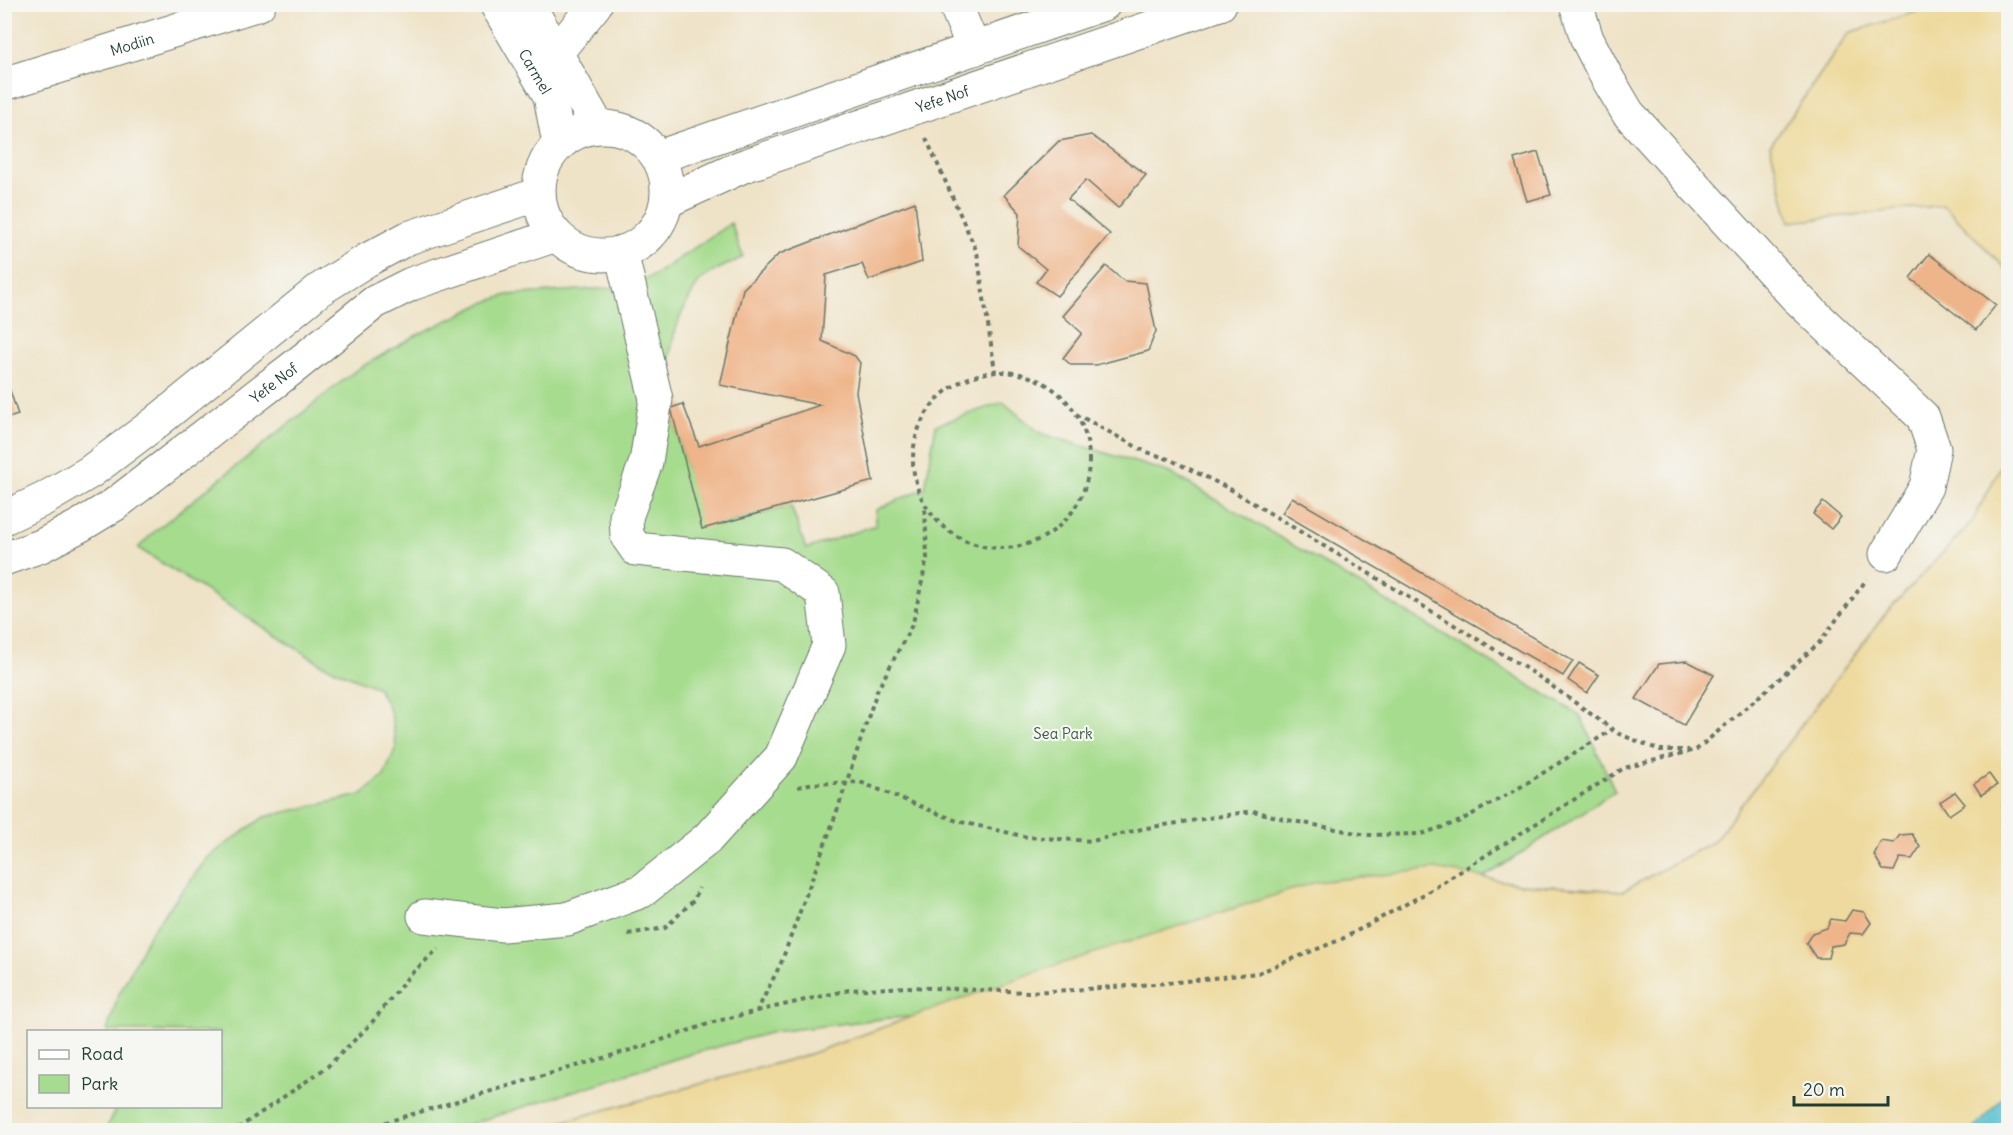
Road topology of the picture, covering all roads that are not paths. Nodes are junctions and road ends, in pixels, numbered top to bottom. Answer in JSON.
{"nodes":[{"id":1,"x":259,"y":4,"type":"edge"},
{"id":2,"x":496,"y":4,"type":"edge"},
{"id":3,"x":528,"y":4,"type":"edge"},
{"id":4,"x":955,"y":4,"type":"edge"},
{"id":5,"x":1104,"y":4,"type":"edge"},
{"id":6,"x":1220,"y":4,"type":"edge"},
{"id":7,"x":1576,"y":4,"type":"edge"},
{"id":8,"x":596,"y":5,"type":"edge"},
{"id":9,"x":974,"y":49,"type":"junction"},
{"id":10,"x":556,"y":53,"type":"junction"},
{"id":11,"x":4,"y":84,"type":"edge"},
{"id":12,"x":597,"y":125,"type":"junction"},
{"id":13,"x":559,"y":144,"type":"junction"},
{"id":14,"x":658,"y":157,"type":"junction"},
{"id":15,"x":539,"y":194,"type":"junction"},
{"id":16,"x":667,"y":201,"type":"junction"},
{"id":17,"x":556,"y":235,"type":"junction"},
{"id":18,"x":621,"y":252,"type":"junction"},
{"id":19,"x":4,"y":518,"type":"edge"},
{"id":20,"x":1886,"y":554,"type":"road end"},
{"id":21,"x":4,"y":559,"type":"edge"},
{"id":22,"x":424,"y":916,"type":"dead end"}],
"edges":[{"from":1,"to":11,"type":"main road","name":"Modiin"},
{"from":2,"to":13,"type":"main road","name":"Carmel"},
{"from":3,"to":10,"type":"main road","name":"Carmel"},
{"from":4,"to":9,"type":"main road"},
{"from":5,"to":9,"type":"main road"},
{"from":6,"to":16,"type":"main road","name":"Yefe Nof"},
{"from":7,"to":20,"type":"main road"},
{"from":8,"to":10,"type":"main road"},
{"from":9,"to":14,"type":"main road"},
{"from":10,"to":12,"type":"main road","name":"Carmel"},
{"from":12,"to":13,"type":"main road"},
{"from":12,"to":14,"type":"main road"},
{"from":13,"to":15,"type":"main road"},
{"from":14,"to":16,"type":"main road"},
{"from":15,"to":17,"type":"main road"},
{"from":15,"to":19,"type":"main road"},
{"from":16,"to":18,"type":"main road"},
{"from":17,"to":18,"type":"main road"},
{"from":17,"to":21,"type":"main road","name":"Yefe Nof"},
{"from":18,"to":22,"type":"main road"}]}
